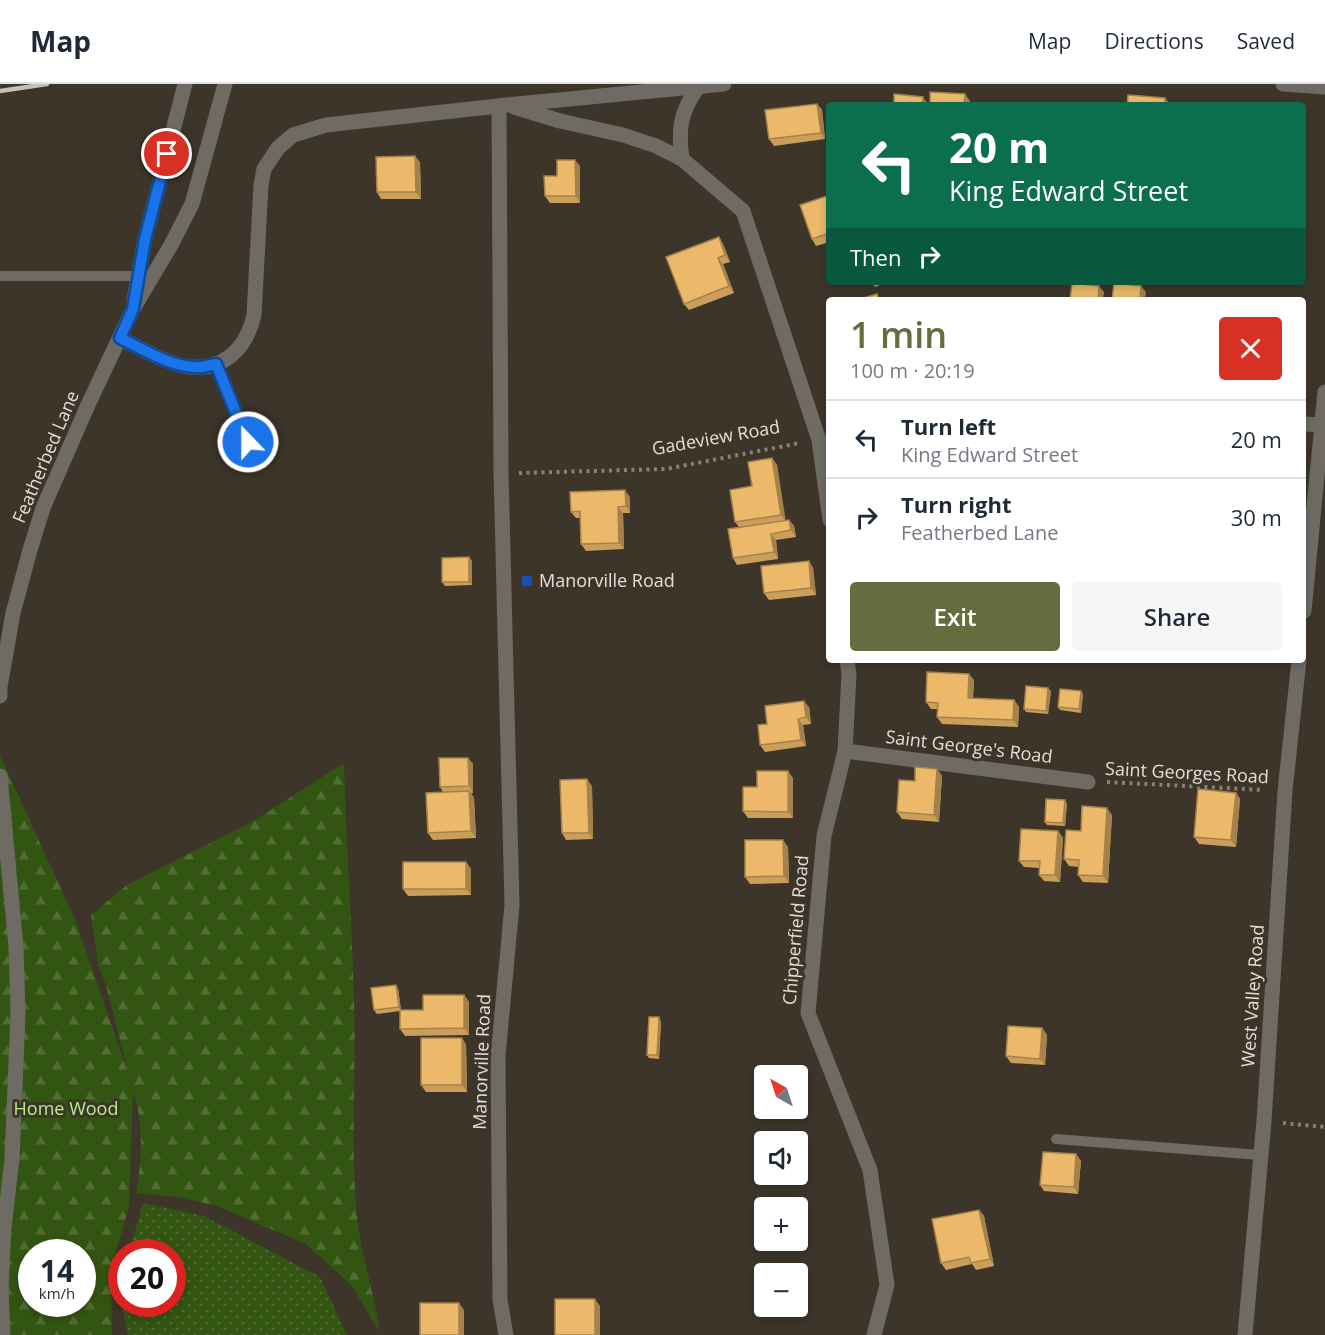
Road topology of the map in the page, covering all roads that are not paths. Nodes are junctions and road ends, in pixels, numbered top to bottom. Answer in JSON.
{"nodes":[{"id":1,"x":185,"y":84,"type":"edge"},
{"id":2,"x":225,"y":84,"type":"edge"},
{"id":3,"x":724,"y":84,"type":"edge"},
{"id":4,"x":1283,"y":84,"type":"edge"},
{"id":5,"x":698,"y":87,"type":"junction"},
{"id":6,"x":1325,"y":87,"type":"edge"},
{"id":7,"x":503,"y":105,"type":"junction"},
{"id":8,"x":682,"y":159,"type":"junction"},
{"id":9,"x":0,"y":276,"type":"edge"},
{"id":10,"x":138,"y":276,"type":"junction"},
{"id":11,"x":133,"y":309,"type":"junction"},
{"id":12,"x":120,"y":338,"type":"junction"},
{"id":13,"x":216,"y":364,"type":"junction"},
{"id":14,"x":1325,"y":392,"type":"edge"},
{"id":15,"x":1306,"y":424,"type":"edge"},
{"id":16,"x":1323,"y":425,"type":"junction"},
{"id":17,"x":824,"y":438,"type":"edge"},
{"id":18,"x":248,"y":442,"type":"dead end"},
{"id":19,"x":826,"y":465,"type":"edge"},
{"id":20,"x":1306,"y":591,"type":"edge"},
{"id":21,"x":847,"y":663,"type":"edge"},
{"id":22,"x":1299,"y":663,"type":"edge"},
{"id":23,"x":0,"y":696,"type":"edge"},
{"id":24,"x":845,"y":751,"type":"junction"},
{"id":25,"x":0,"y":776,"type":"edge"},
{"id":26,"x":1088,"y":782,"type":"road end"},
{"id":27,"x":1056,"y":1139,"type":"dead end"},
{"id":28,"x":1260,"y":1155,"type":"junction"},
{"id":29,"x":3,"y":1335,"type":"edge"},
{"id":30,"x":506,"y":1335,"type":"edge"},
{"id":31,"x":874,"y":1335,"type":"edge"},
{"id":32,"x":1245,"y":1335,"type":"edge"}],
"edges":[{"from":1,"to":10,"type":"street","name":"Featherbed Lane"},
{"from":2,"to":11,"type":"street","name":"Featherbed Lane"},
{"from":3,"to":5,"type":"street"},
{"from":4,"to":6,"type":"street"},
{"from":5,"to":7,"type":"street"},
{"from":5,"to":8,"type":"street"},
{"from":7,"to":8,"type":"street"},
{"from":7,"to":13,"type":"street"},
{"from":7,"to":30,"type":"street","name":"Manorville Road"},
{"from":8,"to":17,"type":"street"},
{"from":9,"to":10,"type":"lane"},
{"from":10,"to":11,"type":"street","name":"Featherbed Lane"},
{"from":11,"to":12,"type":"street","name":"Featherbed Lane"},
{"from":12,"to":13,"type":"street"},
{"from":12,"to":23,"type":"street","name":"Featherbed Lane"},
{"from":13,"to":18,"type":"lane"},
{"from":14,"to":16,"type":"street"},
{"from":15,"to":16,"type":"street"},
{"from":16,"to":20,"type":"street"},
{"from":17,"to":19,"type":"street"},
{"from":21,"to":24,"type":"street","name":"Chipperfield Road"},
{"from":22,"to":28,"type":"street","name":"West Valley Road"},
{"from":24,"to":26,"type":"street","name":"Saint George's Road"},
{"from":24,"to":31,"type":"street","name":"Chipperfield Road"},
{"from":25,"to":29,"type":"street"},
{"from":27,"to":28,"type":"lane"},
{"from":28,"to":32,"type":"street","name":"West Valley Road"}]}
